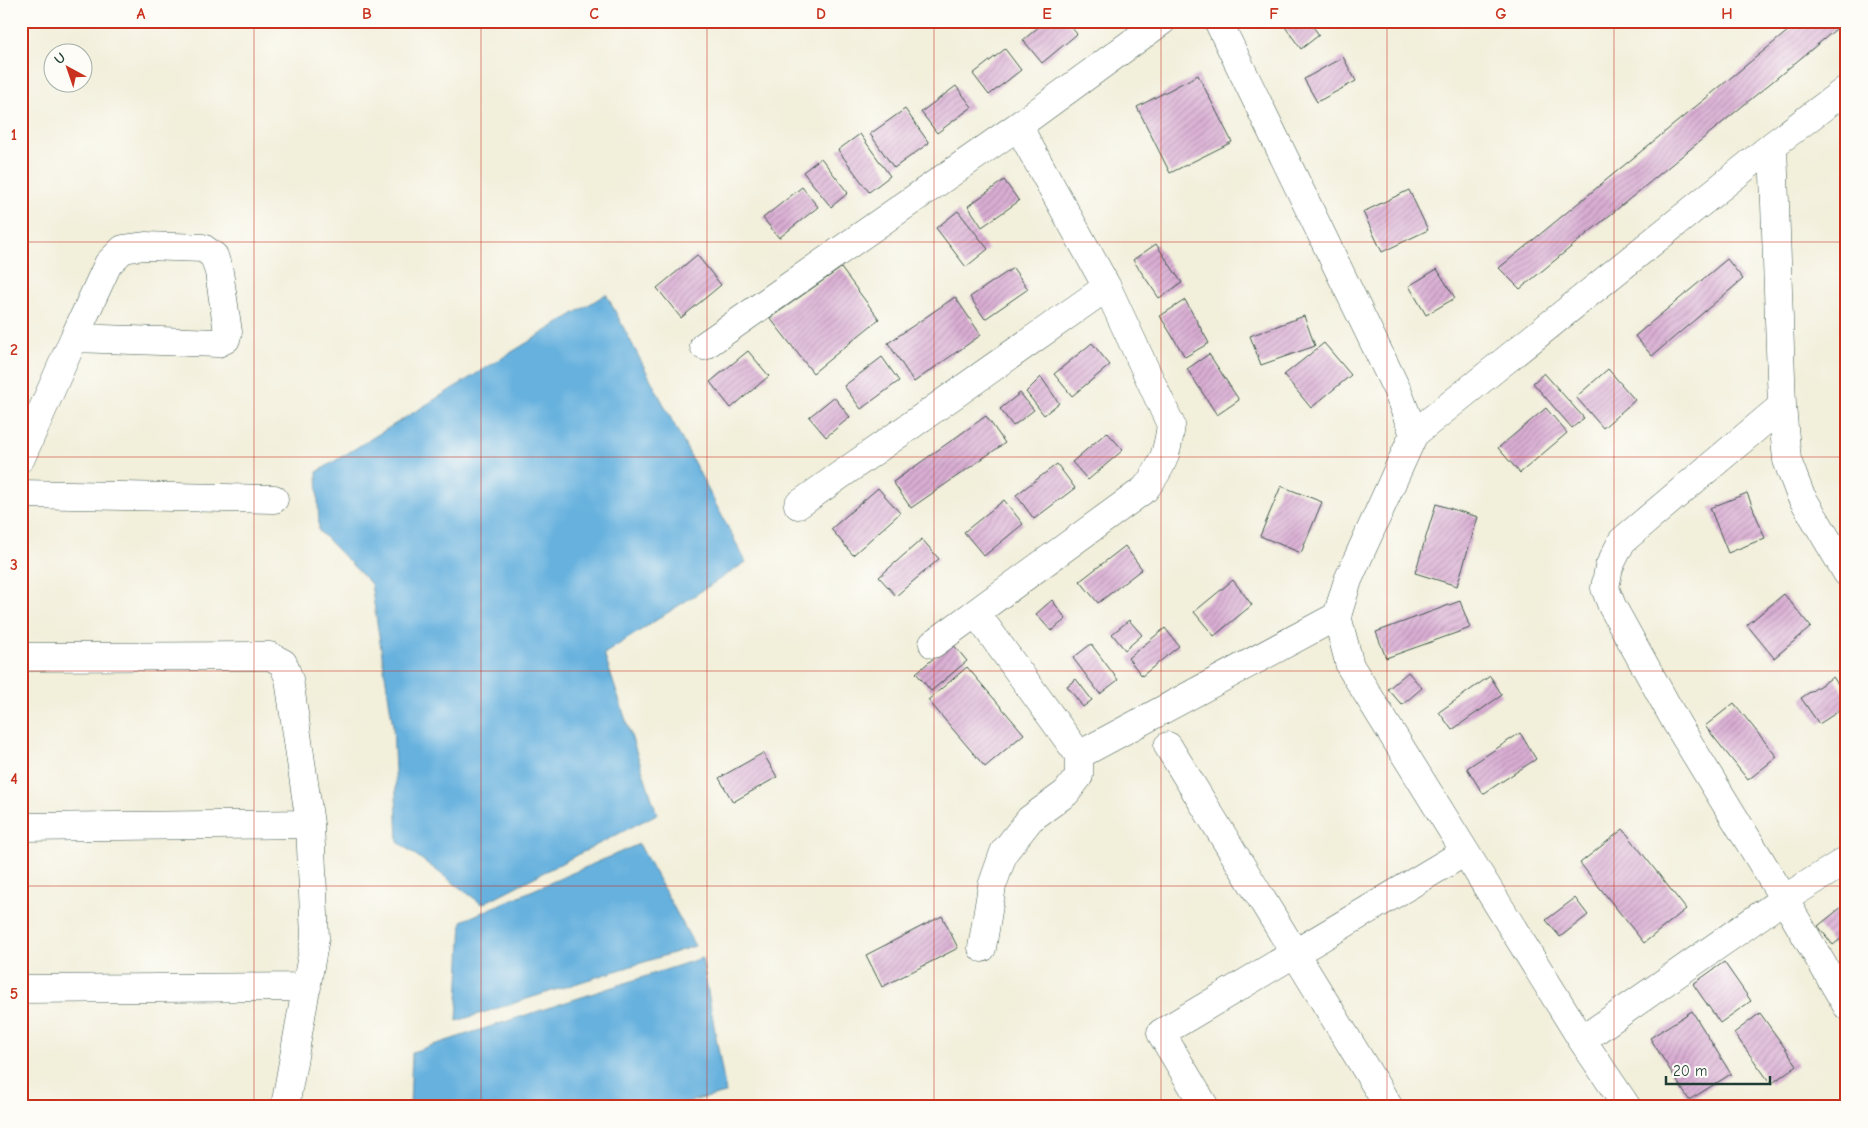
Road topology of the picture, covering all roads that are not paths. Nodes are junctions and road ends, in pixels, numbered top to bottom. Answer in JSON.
{"nodes":[{"id":1,"x":1162,"y":21,"type":"edge"},
{"id":2,"x":1218,"y":21,"type":"edge"},
{"id":3,"x":1847,"y":88,"type":"edge"},
{"id":4,"x":1018,"y":126,"type":"junction"},
{"id":5,"x":1773,"y":145,"type":"junction"},
{"id":6,"x":1106,"y":287,"type":"junction"},
{"id":7,"x":74,"y":338,"type":"junction"},
{"id":8,"x":704,"y":346,"type":"dead end"},
{"id":9,"x":1782,"y":406,"type":"junction"},
{"id":10,"x":1414,"y":434,"type":"junction"},
{"id":11,"x":21,"y":458,"type":"edge"},
{"id":12,"x":21,"y":494,"type":"edge"},
{"id":13,"x":274,"y":499,"type":"dead end"},
{"id":14,"x":798,"y":504,"type":"dead end"},
{"id":15,"x":1847,"y":573,"type":"edge"},
{"id":16,"x":976,"y":613,"type":"junction"},
{"id":17,"x":1337,"y":616,"type":"junction"},
{"id":18,"x":933,"y":644,"type":"dead end"},
{"id":19,"x":21,"y":657,"type":"edge"},
{"id":20,"x":1168,"y":746,"type":"dead end"},
{"id":21,"x":1079,"y":755,"type":"junction"},
{"id":22,"x":310,"y":824,"type":"junction"},
{"id":23,"x":21,"y":827,"type":"edge"},
{"id":24,"x":1465,"y":852,"type":"junction"},
{"id":25,"x":1847,"y":860,"type":"edge"},
{"id":26,"x":1784,"y":899,"type":"junction"},
{"id":27,"x":982,"y":948,"type":"dead end"},
{"id":28,"x":1294,"y":953,"type":"junction"},
{"id":29,"x":306,"y":987,"type":"junction"},
{"id":30,"x":21,"y":989,"type":"edge"},
{"id":31,"x":1847,"y":1006,"type":"edge"},
{"id":32,"x":1582,"y":1040,"type":"junction"},
{"id":33,"x":285,"y":1107,"type":"edge"},
{"id":34,"x":1205,"y":1107,"type":"edge"},
{"id":35,"x":1389,"y":1107,"type":"edge"},
{"id":36,"x":1627,"y":1107,"type":"edge"}],
"edges":[{"from":1,"to":4,"type":"street"},
{"from":2,"to":10,"type":"street"},
{"from":3,"to":5,"type":"street"},
{"from":4,"to":6,"type":"street"},
{"from":4,"to":8,"type":"street"},
{"from":5,"to":9,"type":"street"},
{"from":5,"to":10,"type":"street"},
{"from":6,"to":14,"type":"street"},
{"from":6,"to":16,"type":"street"},
{"from":7,"to":7,"type":"street"},
{"from":7,"to":11,"type":"street"},
{"from":9,"to":15,"type":"street"},
{"from":9,"to":26,"type":"street"},
{"from":10,"to":17,"type":"street"},
{"from":12,"to":13,"type":"street"},
{"from":16,"to":18,"type":"street"},
{"from":16,"to":21,"type":"street"},
{"from":17,"to":21,"type":"street"},
{"from":17,"to":24,"type":"street"},
{"from":19,"to":22,"type":"street"},
{"from":20,"to":28,"type":"street"},
{"from":21,"to":27,"type":"street"},
{"from":22,"to":23,"type":"street"},
{"from":22,"to":29,"type":"street"},
{"from":24,"to":28,"type":"street"},
{"from":24,"to":32,"type":"street"},
{"from":25,"to":26,"type":"street"},
{"from":26,"to":31,"type":"street"},
{"from":26,"to":32,"type":"street"},
{"from":28,"to":34,"type":"street"},
{"from":28,"to":35,"type":"street"},
{"from":29,"to":30,"type":"street"},
{"from":29,"to":33,"type":"street"},
{"from":32,"to":36,"type":"street"}]}
